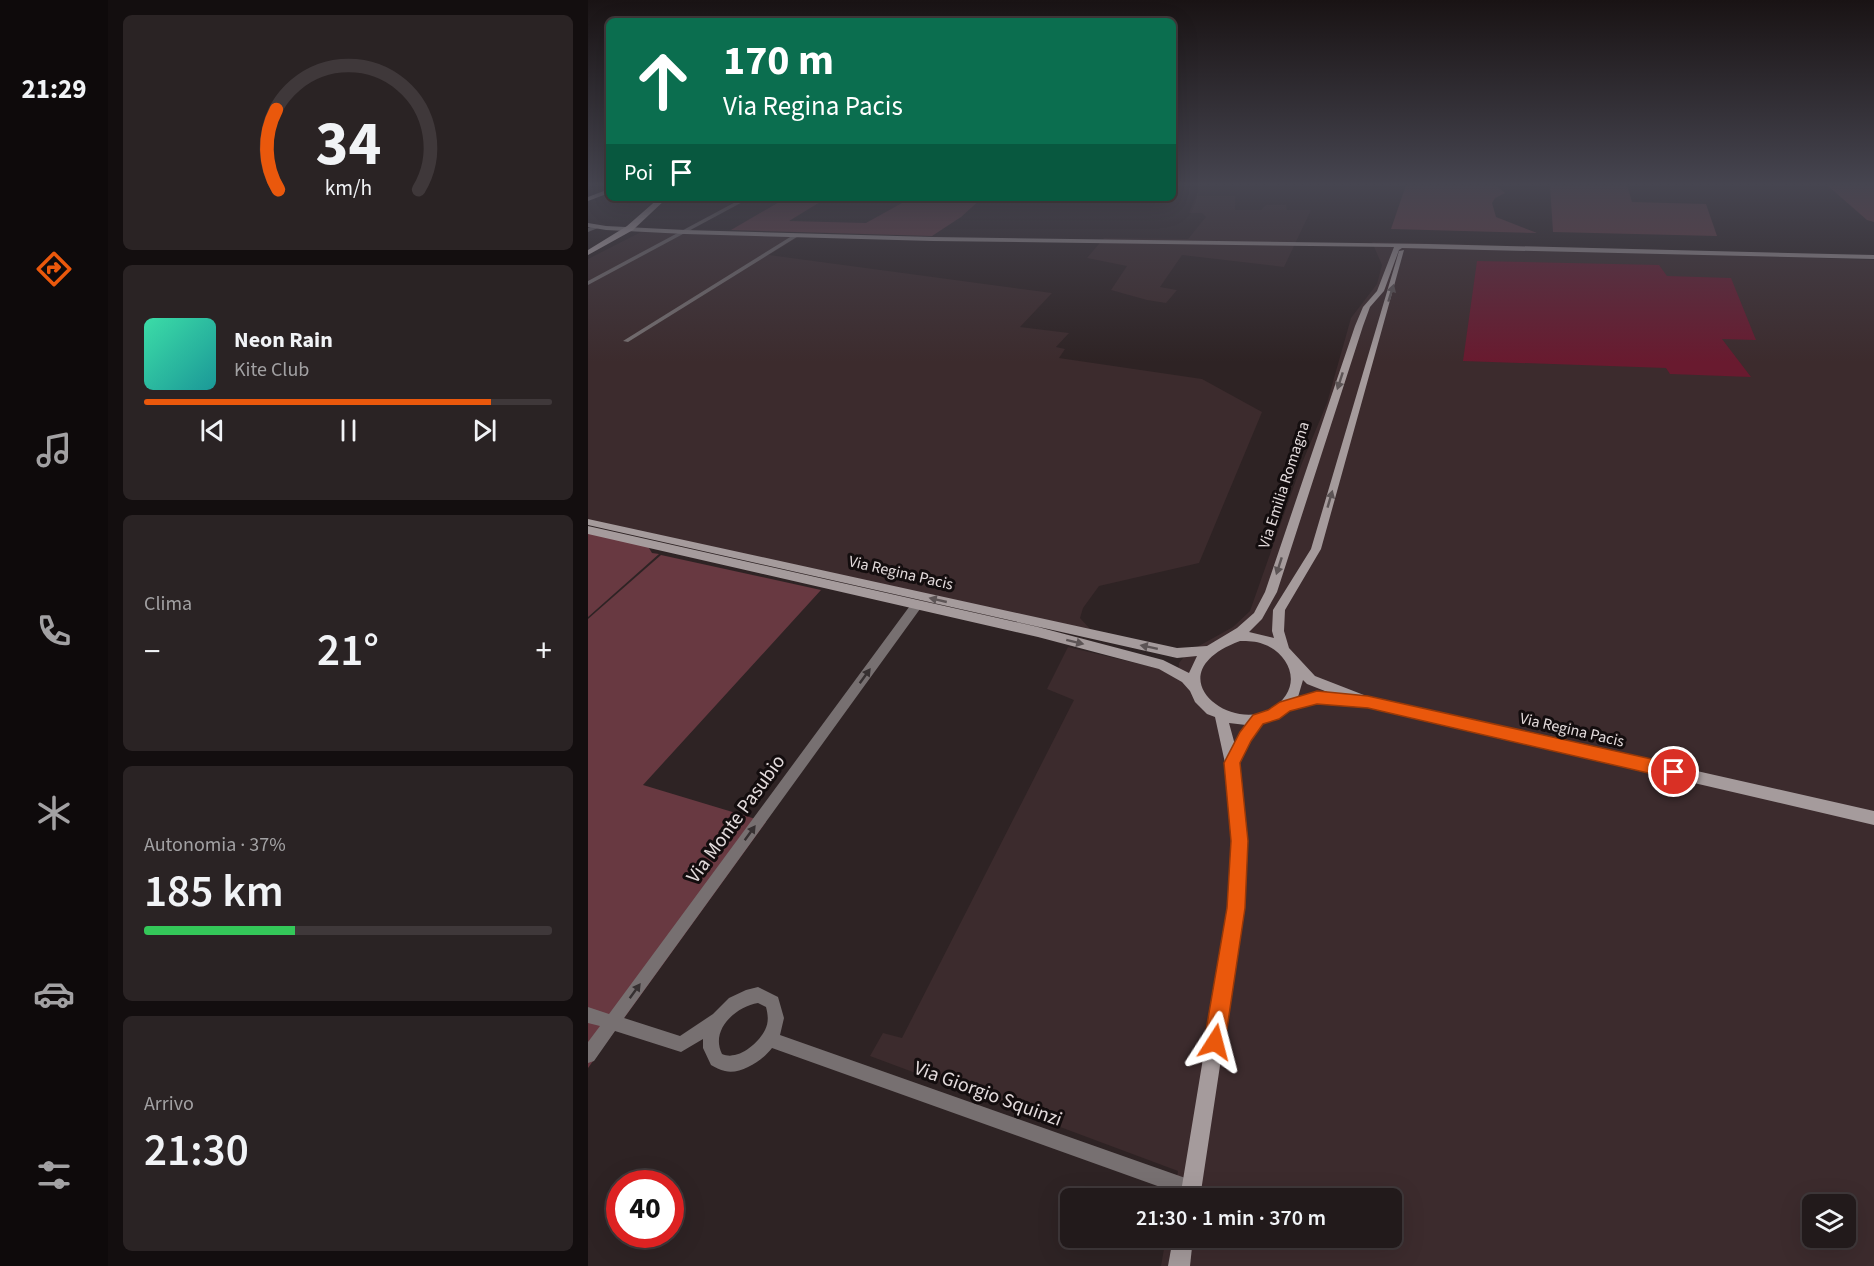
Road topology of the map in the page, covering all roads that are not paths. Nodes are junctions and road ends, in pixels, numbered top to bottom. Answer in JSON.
{"nodes":[{"id":1,"x":602,"y":244,"type":"edge"},
{"id":2,"x":662,"y":244,"type":"edge"},
{"id":3,"x":782,"y":244,"type":"edge"},
{"id":4,"x":1313,"y":244,"type":"edge"},
{"id":5,"x":1316,"y":244,"type":"edge"},
{"id":6,"x":1400,"y":246,"type":"junction"},
{"id":7,"x":1471,"y":247,"type":"junction"},
{"id":8,"x":588,"y":253,"type":"edge"},
{"id":9,"x":1874,"y":257,"type":"edge"},
{"id":10,"x":1401,"y":260,"type":"junction"},
{"id":11,"x":1389,"y":268,"type":"junction"},
{"id":12,"x":588,"y":283,"type":"edge"},
{"id":13,"x":1359,"y":326,"type":"junction"},
{"id":14,"x":1381,"y":326,"type":"junction"},
{"id":15,"x":626,"y":341,"type":"dead end"},
{"id":16,"x":588,"y":522,"type":"edge"},
{"id":17,"x":588,"y":530,"type":"edge"},
{"id":18,"x":916,"y":606,"type":"junction"},
{"id":19,"x":1224,"y":640,"type":"junction"},
{"id":20,"x":1206,"y":650,"type":"junction"},
{"id":21,"x":1288,"y":654,"type":"junction"},
{"id":22,"x":1195,"y":687,"type":"junction"},
{"id":23,"x":1368,"y":702,"type":"junction"},
{"id":24,"x":1286,"y":706,"type":"junction"},
{"id":25,"x":1221,"y":716,"type":"junction"},
{"id":26,"x":1258,"y":720,"type":"junction"},
{"id":27,"x":1232,"y":763,"type":"junction"},
{"id":28,"x":1874,"y":818,"type":"edge"},
{"id":29,"x":588,"y":1015,"type":"edge"},
{"id":30,"x":718,"y":1020,"type":"junction"},
{"id":31,"x":612,"y":1023,"type":"junction"},
{"id":32,"x":770,"y":1039,"type":"junction"},
{"id":33,"x":588,"y":1055,"type":"edge"},
{"id":34,"x":1174,"y":1188,"type":"edge"},
{"id":35,"x":1191,"y":1188,"type":"edge"},
{"id":36,"x":1182,"y":1248,"type":"edge"},
{"id":37,"x":1179,"y":1266,"type":"edge"}],
"edges":[{"from":1,"to":8,"type":"main road"},
{"from":2,"to":12,"type":"street"},
{"from":3,"to":15,"type":"street"},
{"from":4,"to":11,"type":"street"},
{"from":5,"to":6,"type":"street"},
{"from":6,"to":7,"type":"street"},
{"from":6,"to":10,"type":"street"},
{"from":6,"to":11,"type":"street","name":"Via Emilia Romagna"},
{"from":7,"to":9,"type":"street"},
{"from":7,"to":10,"type":"street"},
{"from":14,"to":10,"type":"street","one_way":true},
{"from":11,"to":13,"type":"street","name":"Via Emilia Romagna"},
{"from":13,"to":14,"type":"street"},
{"from":13,"to":19,"type":"street","name":"Via Emilia Romagna","one_way":true},
{"from":21,"to":14,"type":"street","one_way":true},
{"from":20,"to":16,"type":"street","name":"Via Regina Pacis","one_way":true},
{"from":17,"to":18,"type":"street","name":"Via Regina Pacis"},
{"from":18,"to":22,"type":"street","name":"Via Regina Pacis","one_way":true},
{"from":31,"to":18,"type":"street","name":"Via Monte Pasubio","one_way":true},
{"from":19,"to":20,"type":"street","name":"Via Emilia Romagna"},
{"from":19,"to":21,"type":"street","name":"Via Emilia Romagna"},
{"from":20,"to":22,"type":"street"},
{"from":21,"to":23,"type":"street","name":"Via Regina Pacis"},
{"from":21,"to":24,"type":"street"},
{"from":22,"to":25,"type":"street"},
{"from":23,"to":24,"type":"street","name":"Via Regina Pacis"},
{"from":23,"to":28,"type":"street","name":"Via Regina Pacis"},
{"from":24,"to":26,"type":"street"},
{"from":25,"to":26,"type":"street"},
{"from":25,"to":27,"type":"street"},
{"from":26,"to":27,"type":"street"},
{"from":27,"to":35,"type":"street"},
{"from":29,"to":31,"type":"street"},
{"from":30,"to":31,"type":"street"},
{"from":30,"to":32,"type":"street"},
{"from":30,"to":32,"type":"street"},
{"from":31,"to":33,"type":"street","name":"Via Monte Pasubio"},
{"from":32,"to":34,"type":"street","name":"Via Giorgio Squinzi"},
{"from":36,"to":37,"type":"street"}]}
